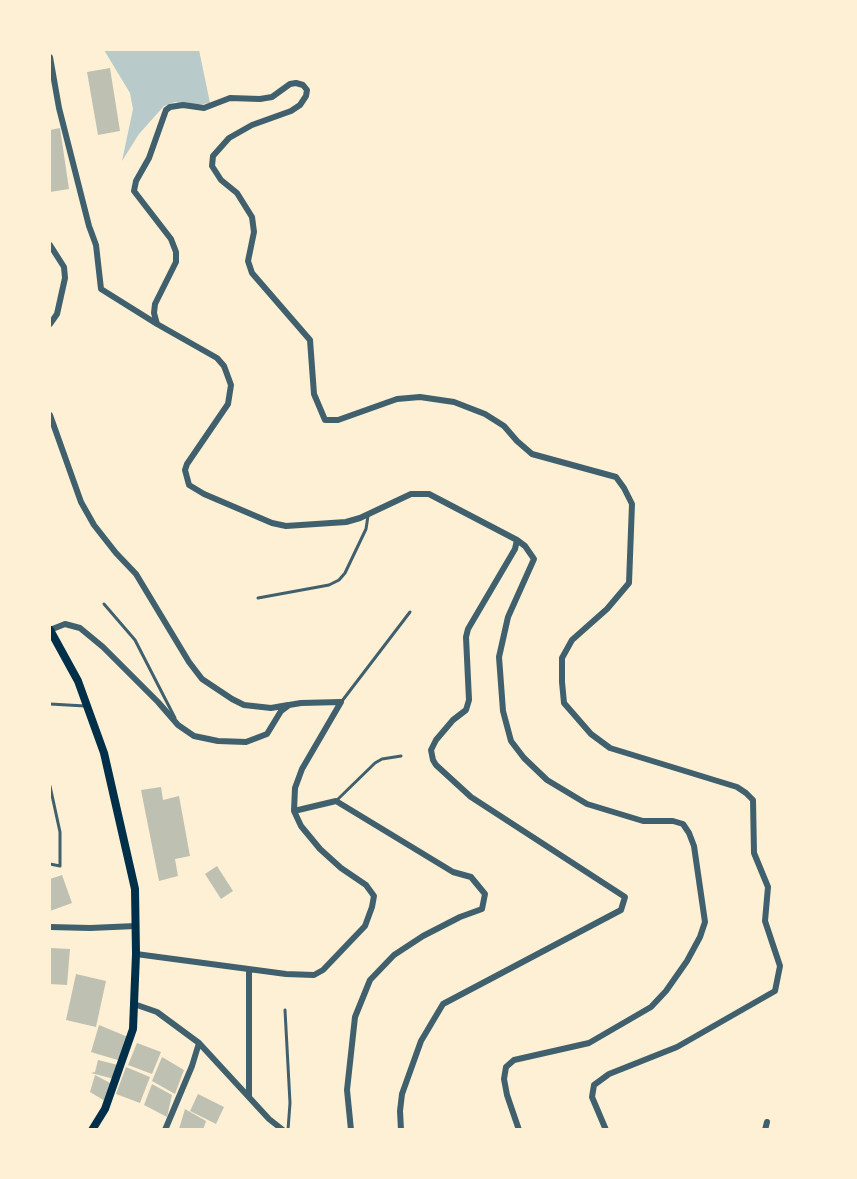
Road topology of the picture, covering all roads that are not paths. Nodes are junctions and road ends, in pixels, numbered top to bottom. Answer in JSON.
{"nodes":[{"id":1,"x":50,"y":57,"type":"edge"},
{"id":2,"x":50,"y":245,"type":"edge"},
{"id":3,"x":50,"y":324,"type":"edge"},
{"id":4,"x":157,"y":324,"type":"junction"},
{"id":5,"x":50,"y":416,"type":"edge"},
{"id":6,"x":368,"y":514,"type":"junction"},
{"id":7,"x":517,"y":540,"type":"junction"},
{"id":8,"x":258,"y":598,"type":"dead end"},
{"id":9,"x":104,"y":604,"type":"dead end"},
{"id":10,"x":410,"y":612,"type":"dead end"},
{"id":11,"x":50,"y":630,"type":"edge"},
{"id":12,"x":341,"y":702,"type":"junction"},
{"id":13,"x":50,"y":704,"type":"edge"},
{"id":14,"x":289,"y":705,"type":"junction"},
{"id":15,"x":87,"y":706,"type":"junction"},
{"id":16,"x":178,"y":725,"type":"junction"},
{"id":17,"x":401,"y":756,"type":"dead end"},
{"id":18,"x":50,"y":786,"type":"edge"},
{"id":19,"x":336,"y":801,"type":"junction"},
{"id":20,"x":294,"y":811,"type":"junction"},
{"id":21,"x":50,"y":864,"type":"edge"},
{"id":22,"x":136,"y":926,"type":"junction"},
{"id":23,"x":50,"y":927,"type":"edge"},
{"id":24,"x":136,"y":954,"type":"junction"},
{"id":25,"x":249,"y":970,"type":"junction"},
{"id":26,"x":134,"y":1004,"type":"junction"},
{"id":27,"x":285,"y":1010,"type":"dead end"},
{"id":28,"x":199,"y":1043,"type":"junction"},
{"id":29,"x":249,"y":1096,"type":"junction"},
{"id":30,"x":767,"y":1122,"type":"dead end"},
{"id":31,"x":92,"y":1130,"type":"edge"},
{"id":32,"x":165,"y":1130,"type":"edge"},
{"id":33,"x":283,"y":1130,"type":"edge"},
{"id":34,"x":288,"y":1130,"type":"edge"},
{"id":35,"x":351,"y":1130,"type":"edge"},
{"id":36,"x":401,"y":1130,"type":"edge"},
{"id":37,"x":519,"y":1130,"type":"edge"},
{"id":38,"x":606,"y":1130,"type":"edge"},
{"id":39,"x":765,"y":1130,"type":"edge"}],
"edges":[{"from":1,"to":4,"type":"street"},
{"from":2,"to":3,"type":"street"},
{"from":4,"to":6,"type":"street"},
{"from":4,"to":38,"type":"street"},
{"from":5,"to":14,"type":"street"},
{"from":6,"to":7,"type":"street"},
{"from":6,"to":8,"type":"lane"},
{"from":7,"to":36,"type":"street"},
{"from":7,"to":37,"type":"street"},
{"from":9,"to":16,"type":"lane"},
{"from":10,"to":12,"type":"lane"},
{"from":11,"to":15,"type":"main road"},
{"from":11,"to":16,"type":"street"},
{"from":12,"to":14,"type":"street"},
{"from":12,"to":20,"type":"street"},
{"from":13,"to":15,"type":"lane"},
{"from":14,"to":16,"type":"street"},
{"from":15,"to":22,"type":"main road"},
{"from":17,"to":19,"type":"lane"},
{"from":18,"to":21,"type":"lane"},
{"from":19,"to":20,"type":"street"},
{"from":19,"to":35,"type":"street"},
{"from":20,"to":25,"type":"street"},
{"from":22,"to":23,"type":"street"},
{"from":22,"to":24,"type":"main road"},
{"from":24,"to":25,"type":"street"},
{"from":24,"to":26,"type":"main road"},
{"from":25,"to":29,"type":"street"},
{"from":26,"to":28,"type":"street"},
{"from":26,"to":31,"type":"main road"},
{"from":27,"to":34,"type":"lane"},
{"from":28,"to":29,"type":"street"},
{"from":28,"to":32,"type":"street"},
{"from":29,"to":33,"type":"street"},
{"from":30,"to":39,"type":"street"}]}
